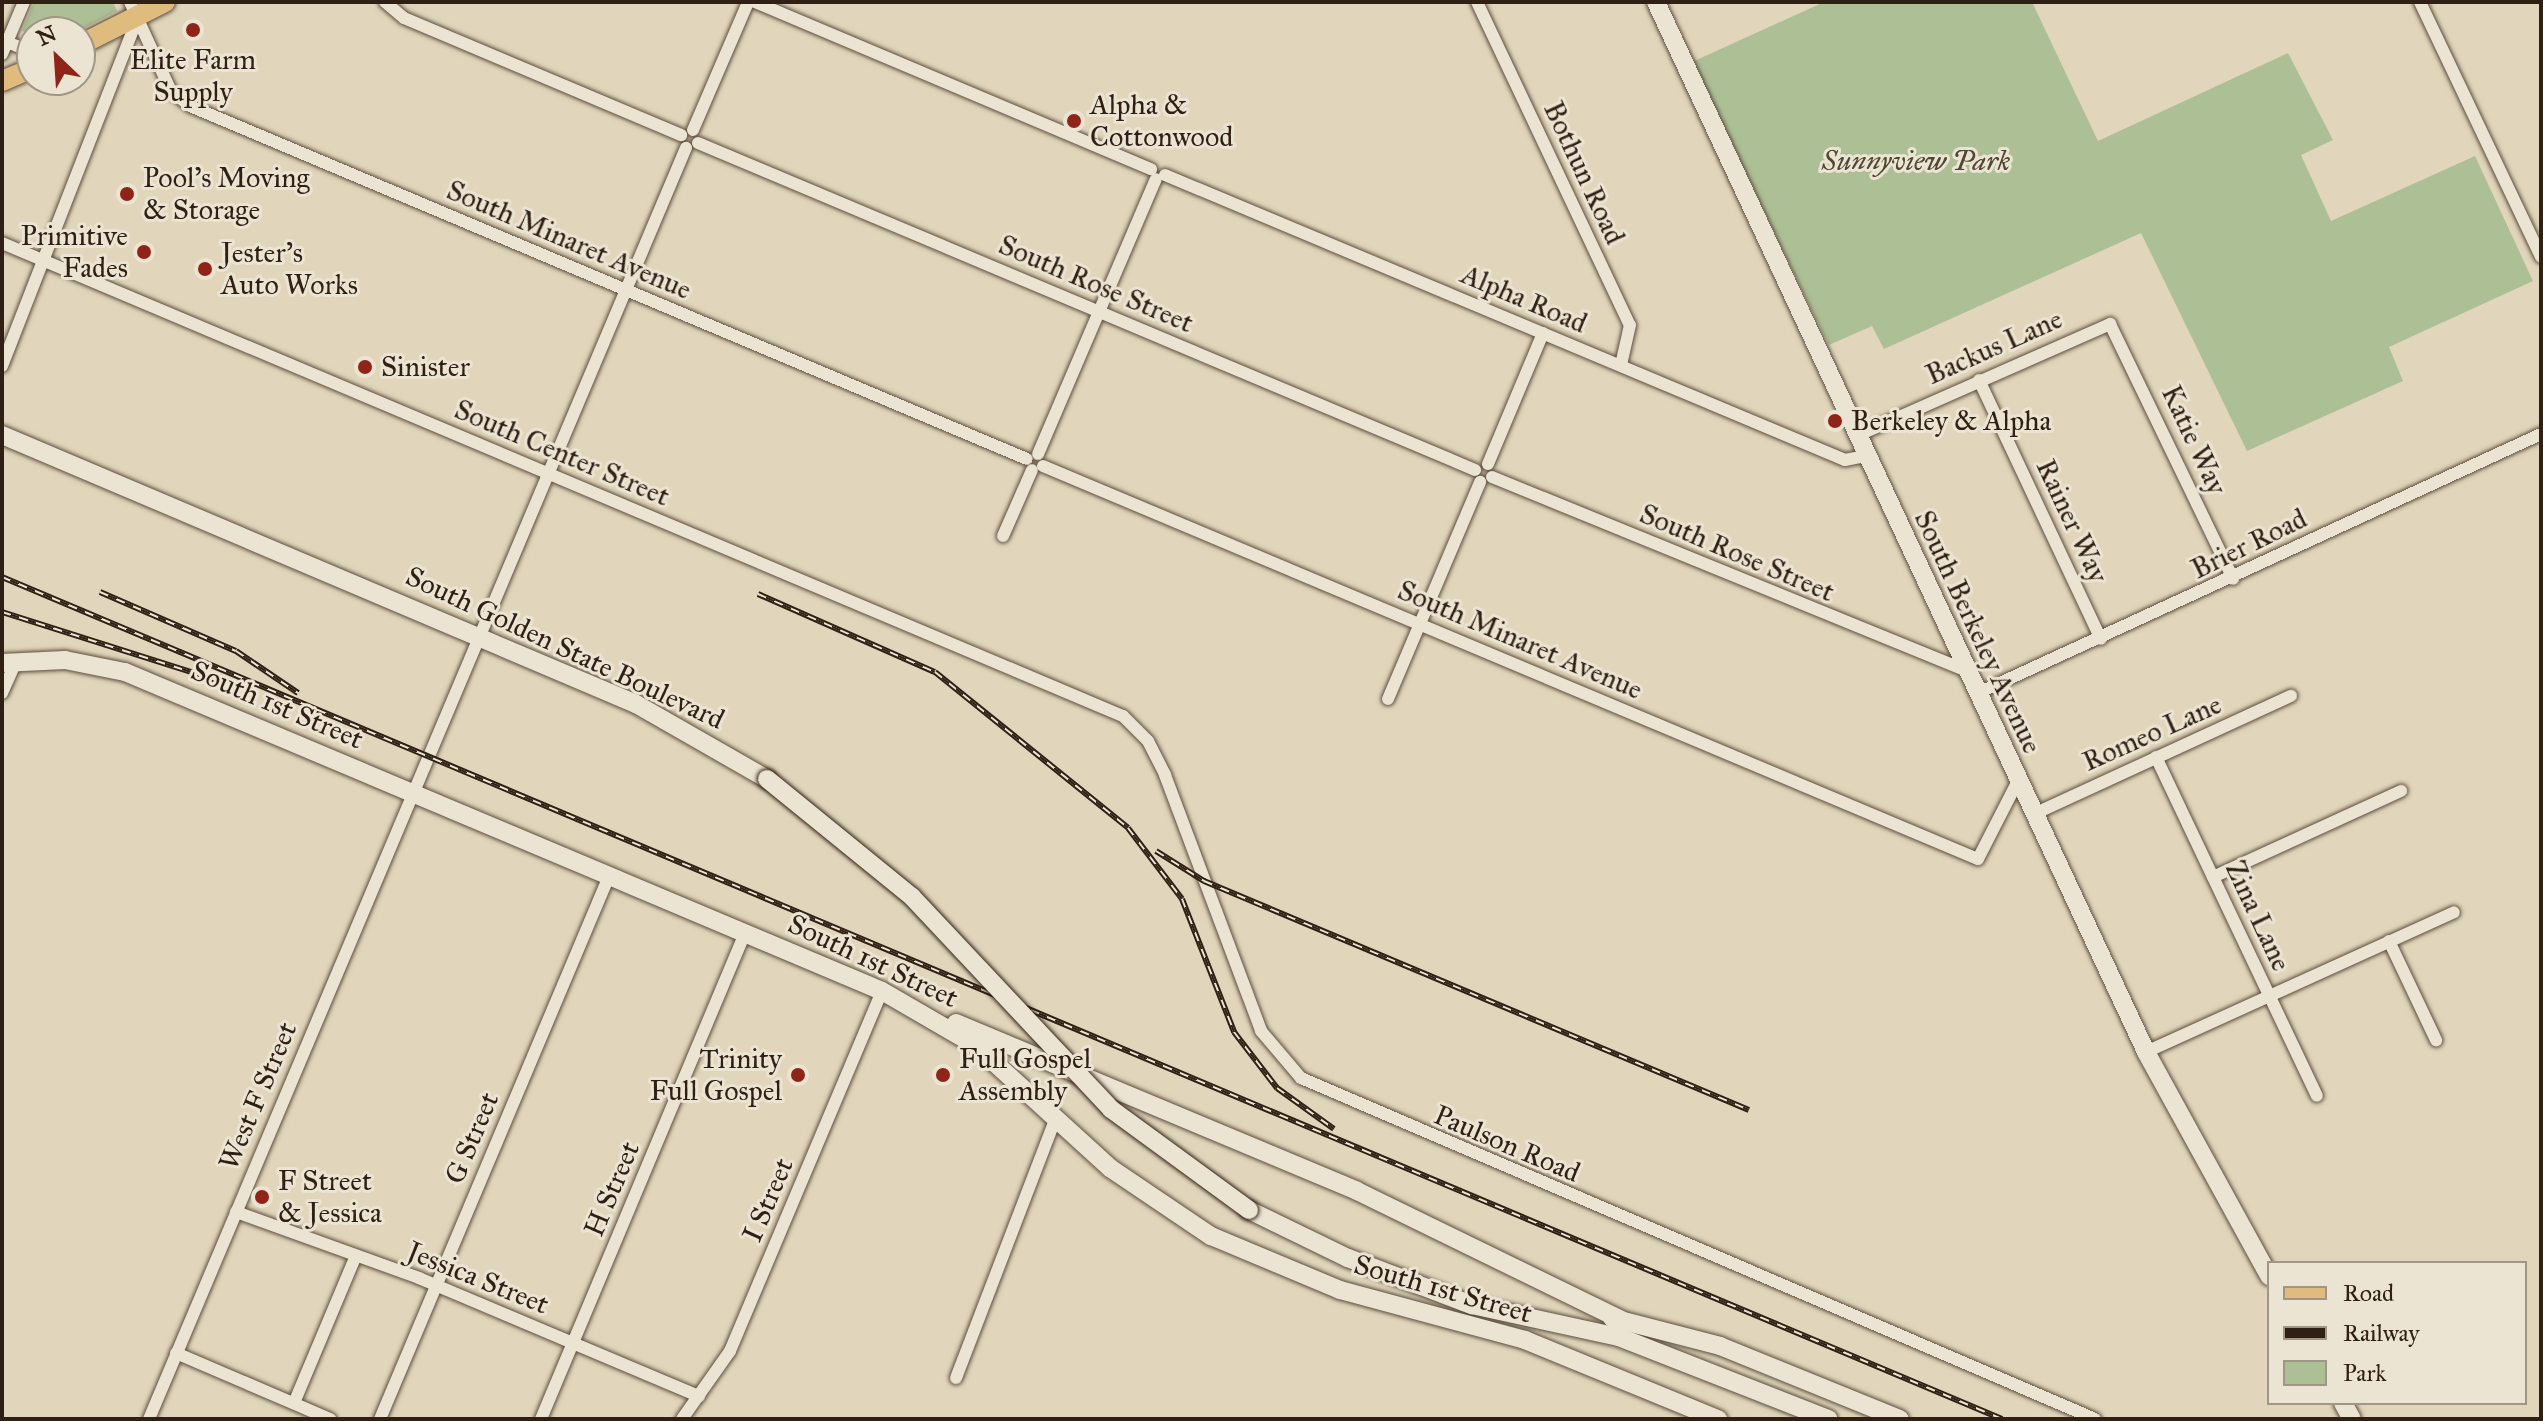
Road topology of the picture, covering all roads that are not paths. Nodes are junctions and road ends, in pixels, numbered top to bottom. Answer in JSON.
{"nodes":[{"id":1,"x":24,"y":2,"type":"edge"},
{"id":2,"x":165,"y":2,"type":"edge"},
{"id":3,"x":385,"y":2,"type":"edge"},
{"id":4,"x":748,"y":2,"type":"edge"},
{"id":5,"x":755,"y":2,"type":"edge"},
{"id":6,"x":1477,"y":2,"type":"edge"},
{"id":7,"x":1656,"y":2,"type":"edge"},
{"id":8,"x":2420,"y":2,"type":"edge"},
{"id":9,"x":133,"y":9,"type":"edge"},
{"id":10,"x":96,"y":34,"type":"edge"},
{"id":11,"x":149,"y":42,"type":"junction"},
{"id":12,"x":4,"y":45,"type":"edge"},
{"id":13,"x":132,"y":46,"type":"junction"},
{"id":14,"x":689,"y":139,"type":"junction"},
{"id":15,"x":1157,"y":175,"type":"junction"},
{"id":16,"x":2,"y":243,"type":"edge"},
{"id":17,"x":2541,"y":257,"type":"edge"},
{"id":18,"x":45,"y":261,"type":"junction"},
{"id":19,"x":626,"y":290,"type":"junction"},
{"id":20,"x":1099,"y":311,"type":"junction"},
{"id":21,"x":2110,"y":324,"type":"joint"},
{"id":22,"x":1543,"y":333,"type":"junction"},
{"id":23,"x":1621,"y":365,"type":"junction"},
{"id":24,"x":2,"y":366,"type":"edge"},
{"id":25,"x":1979,"y":380,"type":"junction"},
{"id":26,"x":2541,"y":434,"type":"edge"},
{"id":27,"x":2,"y":435,"type":"edge"},
{"id":28,"x":1856,"y":436,"type":"junction"},
{"id":29,"x":1865,"y":456,"type":"junction"},
{"id":30,"x":1035,"y":462,"type":"junction"},
{"id":31,"x":549,"y":473,"type":"junction"},
{"id":32,"x":1484,"y":473,"type":"junction"},
{"id":33,"x":1003,"y":536,"type":"dead end"},
{"id":34,"x":2233,"y":579,"type":"junction"},
{"id":35,"x":1420,"y":624,"type":"junction"},
{"id":36,"x":480,"y":636,"type":"junction"},
{"id":37,"x":2101,"y":639,"type":"junction"},
{"id":38,"x":9,"y":663,"type":"edge"},
{"id":39,"x":1965,"y":670,"type":"junction"},
{"id":40,"x":2,"y":693,"type":"edge"},
{"id":41,"x":1976,"y":694,"type":"junction"},
{"id":42,"x":2291,"y":696,"type":"dead end"},
{"id":43,"x":1388,"y":699,"type":"dead end"},
{"id":44,"x":1104,"y":706,"type":"joint"},
{"id":45,"x":2156,"y":757,"type":"junction"},
{"id":46,"x":2018,"y":781,"type":"junction"},
{"id":47,"x":2401,"y":791,"type":"dead end"},
{"id":48,"x":413,"y":792,"type":"junction"},
{"id":49,"x":2034,"y":814,"type":"junction"},
{"id":50,"x":609,"y":876,"type":"junction"},
{"id":51,"x":2213,"y":877,"type":"junction"},
{"id":52,"x":2454,"y":912,"type":"dead end"},
{"id":53,"x":745,"y":933,"type":"junction"},
{"id":54,"x":2389,"y":941,"type":"junction"},
{"id":55,"x":882,"y":991,"type":"junction"},
{"id":56,"x":2270,"y":995,"type":"junction"},
{"id":57,"x":916,"y":1007,"type":"junction"},
{"id":58,"x":2436,"y":1040,"type":"dead end"},
{"id":59,"x":2146,"y":1052,"type":"junction"},
{"id":60,"x":1045,"y":1058,"type":"junction"},
{"id":61,"x":1019,"y":1082,"type":"junction"},
{"id":62,"x":2317,"y":1096,"type":"dead end"},
{"id":63,"x":1056,"y":1118,"type":"junction"},
{"id":64,"x":236,"y":1212,"type":"junction"},
{"id":65,"x":355,"y":1258,"type":"junction"},
{"id":66,"x":2267,"y":1272,"type":"edge"},
{"id":67,"x":437,"y":1285,"type":"junction"},
{"id":68,"x":1460,"y":1295,"type":"junction"},
{"id":69,"x":1621,"y":1320,"type":"junction"},
{"id":70,"x":574,"y":1342,"type":"junction"},
{"id":71,"x":176,"y":1353,"type":"junction"},
{"id":72,"x":956,"y":1378,"type":"dead end"},
{"id":73,"x":699,"y":1396,"type":"junction"},
{"id":74,"x":294,"y":1403,"type":"junction"},
{"id":75,"x":149,"y":1419,"type":"edge"},
{"id":76,"x":330,"y":1419,"type":"edge"},
{"id":77,"x":380,"y":1419,"type":"edge"},
{"id":78,"x":541,"y":1419,"type":"edge"},
{"id":79,"x":682,"y":1419,"type":"edge"},
{"id":80,"x":1718,"y":1419,"type":"edge"},
{"id":81,"x":1828,"y":1419,"type":"edge"},
{"id":82,"x":1900,"y":1419,"type":"edge"},
{"id":83,"x":2095,"y":1419,"type":"edge"}],
"edges":[{"from":1,"to":12,"type":"street"},
{"from":2,"to":9,"type":"main road"},
{"from":3,"to":14,"type":"street","name":"South Rose Street"},
{"from":4,"to":14,"type":"street","name":"West F Street"},
{"from":5,"to":15,"type":"street","name":"Alpha Road"},
{"from":6,"to":23,"type":"street","name":"Bothun Road"},
{"from":7,"to":28,"type":"main road","name":"South Berkeley Avenue"},
{"from":8,"to":17,"type":"street"},
{"from":9,"to":10,"type":"main road"},
{"from":9,"to":11,"type":"street","name":"South Minaret Avenue"},
{"from":9,"to":13,"type":"street"},
{"from":11,"to":13,"type":"street"},
{"from":11,"to":19,"type":"street","name":"South Minaret Avenue"},
{"from":13,"to":18,"type":"street"},
{"from":14,"to":19,"type":"street","name":"West F Street"},
{"from":14,"to":20,"type":"street","name":"South Rose Street"},
{"from":15,"to":20,"type":"street"},
{"from":15,"to":22,"type":"street","name":"Alpha Road"},
{"from":16,"to":18,"type":"street","name":"South Center Street"},
{"from":18,"to":24,"type":"street"},
{"from":18,"to":31,"type":"street","name":"South Center Street"},
{"from":19,"to":30,"type":"street","name":"South Minaret Avenue"},
{"from":19,"to":31,"type":"street","name":"West F Street"},
{"from":20,"to":30,"type":"street"},
{"from":20,"to":32,"type":"street","name":"South Rose Street"},
{"from":21,"to":25,"type":"street","name":"Backus Lane"},
{"from":21,"to":34,"type":"street","name":"Katie Way"},
{"from":22,"to":23,"type":"street","name":"Alpha Road"},
{"from":22,"to":32,"type":"street"},
{"from":23,"to":29,"type":"street","name":"Alpha Road"},
{"from":25,"to":28,"type":"street","name":"Backus Lane"},
{"from":25,"to":37,"type":"street","name":"Rainer Way"},
{"from":26,"to":34,"type":"street","name":"Brier Road"},
{"from":27,"to":36,"type":"main road","name":"South Golden State Boulevard"},
{"from":28,"to":29,"type":"main road","name":"South Berkeley Avenue"},
{"from":29,"to":39,"type":"main road","name":"South Berkeley Avenue"},
{"from":30,"to":33,"type":"street"},
{"from":30,"to":35,"type":"street","name":"South Minaret Avenue"},
{"from":31,"to":36,"type":"street","name":"West F Street"},
{"from":31,"to":44,"type":"street","name":"South Center Street"},
{"from":32,"to":35,"type":"street"},
{"from":32,"to":39,"type":"street","name":"South Rose Street"},
{"from":34,"to":37,"type":"street","name":"Brier Road"},
{"from":35,"to":43,"type":"street"},
{"from":35,"to":46,"type":"street","name":"South Minaret Avenue"},
{"from":36,"to":48,"type":"street","name":"West F Street"},
{"from":36,"to":68,"type":"main road","name":"South Golden State Boulevard","bridge":true},
{"from":37,"to":41,"type":"street","name":"Brier Road"},
{"from":38,"to":40,"type":"street"},
{"from":38,"to":48,"type":"main road","name":"South 1st Street"},
{"from":39,"to":41,"type":"main road","name":"South Berkeley Avenue"},
{"from":41,"to":46,"type":"main road","name":"South Berkeley Avenue"},
{"from":42,"to":45,"type":"street","name":"Romeo Lane"},
{"from":44,"to":83,"type":"street","name":"Paulson Road"},
{"from":45,"to":49,"type":"street","name":"Romeo Lane"},
{"from":45,"to":51,"type":"street","name":"Zina Lane"},
{"from":46,"to":49,"type":"main road","name":"South Berkeley Avenue"},
{"from":47,"to":51,"type":"street"},
{"from":48,"to":50,"type":"main road","name":"South 1st Street"},
{"from":48,"to":64,"type":"street","name":"West F Street"},
{"from":49,"to":59,"type":"main road","name":"South Berkeley Avenue"},
{"from":50,"to":53,"type":"main road","name":"South 1st Street"},
{"from":50,"to":67,"type":"street","name":"G Street"},
{"from":51,"to":56,"type":"street","name":"Zina Lane"},
{"from":52,"to":54,"type":"street"},
{"from":53,"to":55,"type":"main road","name":"South 1st Street"},
{"from":53,"to":70,"type":"street","name":"H Street"},
{"from":54,"to":56,"type":"street"},
{"from":54,"to":58,"type":"street"},
{"from":55,"to":57,"type":"main road","name":"South 1st Street"},
{"from":55,"to":73,"type":"street","name":"I Street"},
{"from":56,"to":59,"type":"street"},
{"from":56,"to":62,"type":"street","name":"Zina Lane"},
{"from":57,"to":60,"type":"main road"},
{"from":57,"to":61,"type":"main road","name":"South 1st Street"},
{"from":59,"to":66,"type":"main road","name":"South Berkeley Avenue"},
{"from":60,"to":61,"type":"main road"},
{"from":60,"to":69,"type":"main road"},
{"from":61,"to":63,"type":"main road","name":"South 1st Street"},
{"from":63,"to":72,"type":"street"},
{"from":63,"to":80,"type":"main road","name":"South 1st Street"},
{"from":64,"to":65,"type":"street","name":"Jessica Street"},
{"from":64,"to":71,"type":"street","name":"West F Street"},
{"from":65,"to":67,"type":"street","name":"Jessica Street"},
{"from":65,"to":74,"type":"street"},
{"from":67,"to":70,"type":"street","name":"Jessica Street"},
{"from":67,"to":77,"type":"street","name":"G Street"},
{"from":68,"to":69,"type":"main road"},
{"from":68,"to":81,"type":"main road"},
{"from":69,"to":82,"type":"main road"},
{"from":70,"to":73,"type":"street","name":"Jessica Street"},
{"from":70,"to":78,"type":"street","name":"H Street"},
{"from":71,"to":74,"type":"street"},
{"from":71,"to":75,"type":"street","name":"West F Street"},
{"from":73,"to":79,"type":"street","name":"I Street"},
{"from":74,"to":76,"type":"street"}]}
